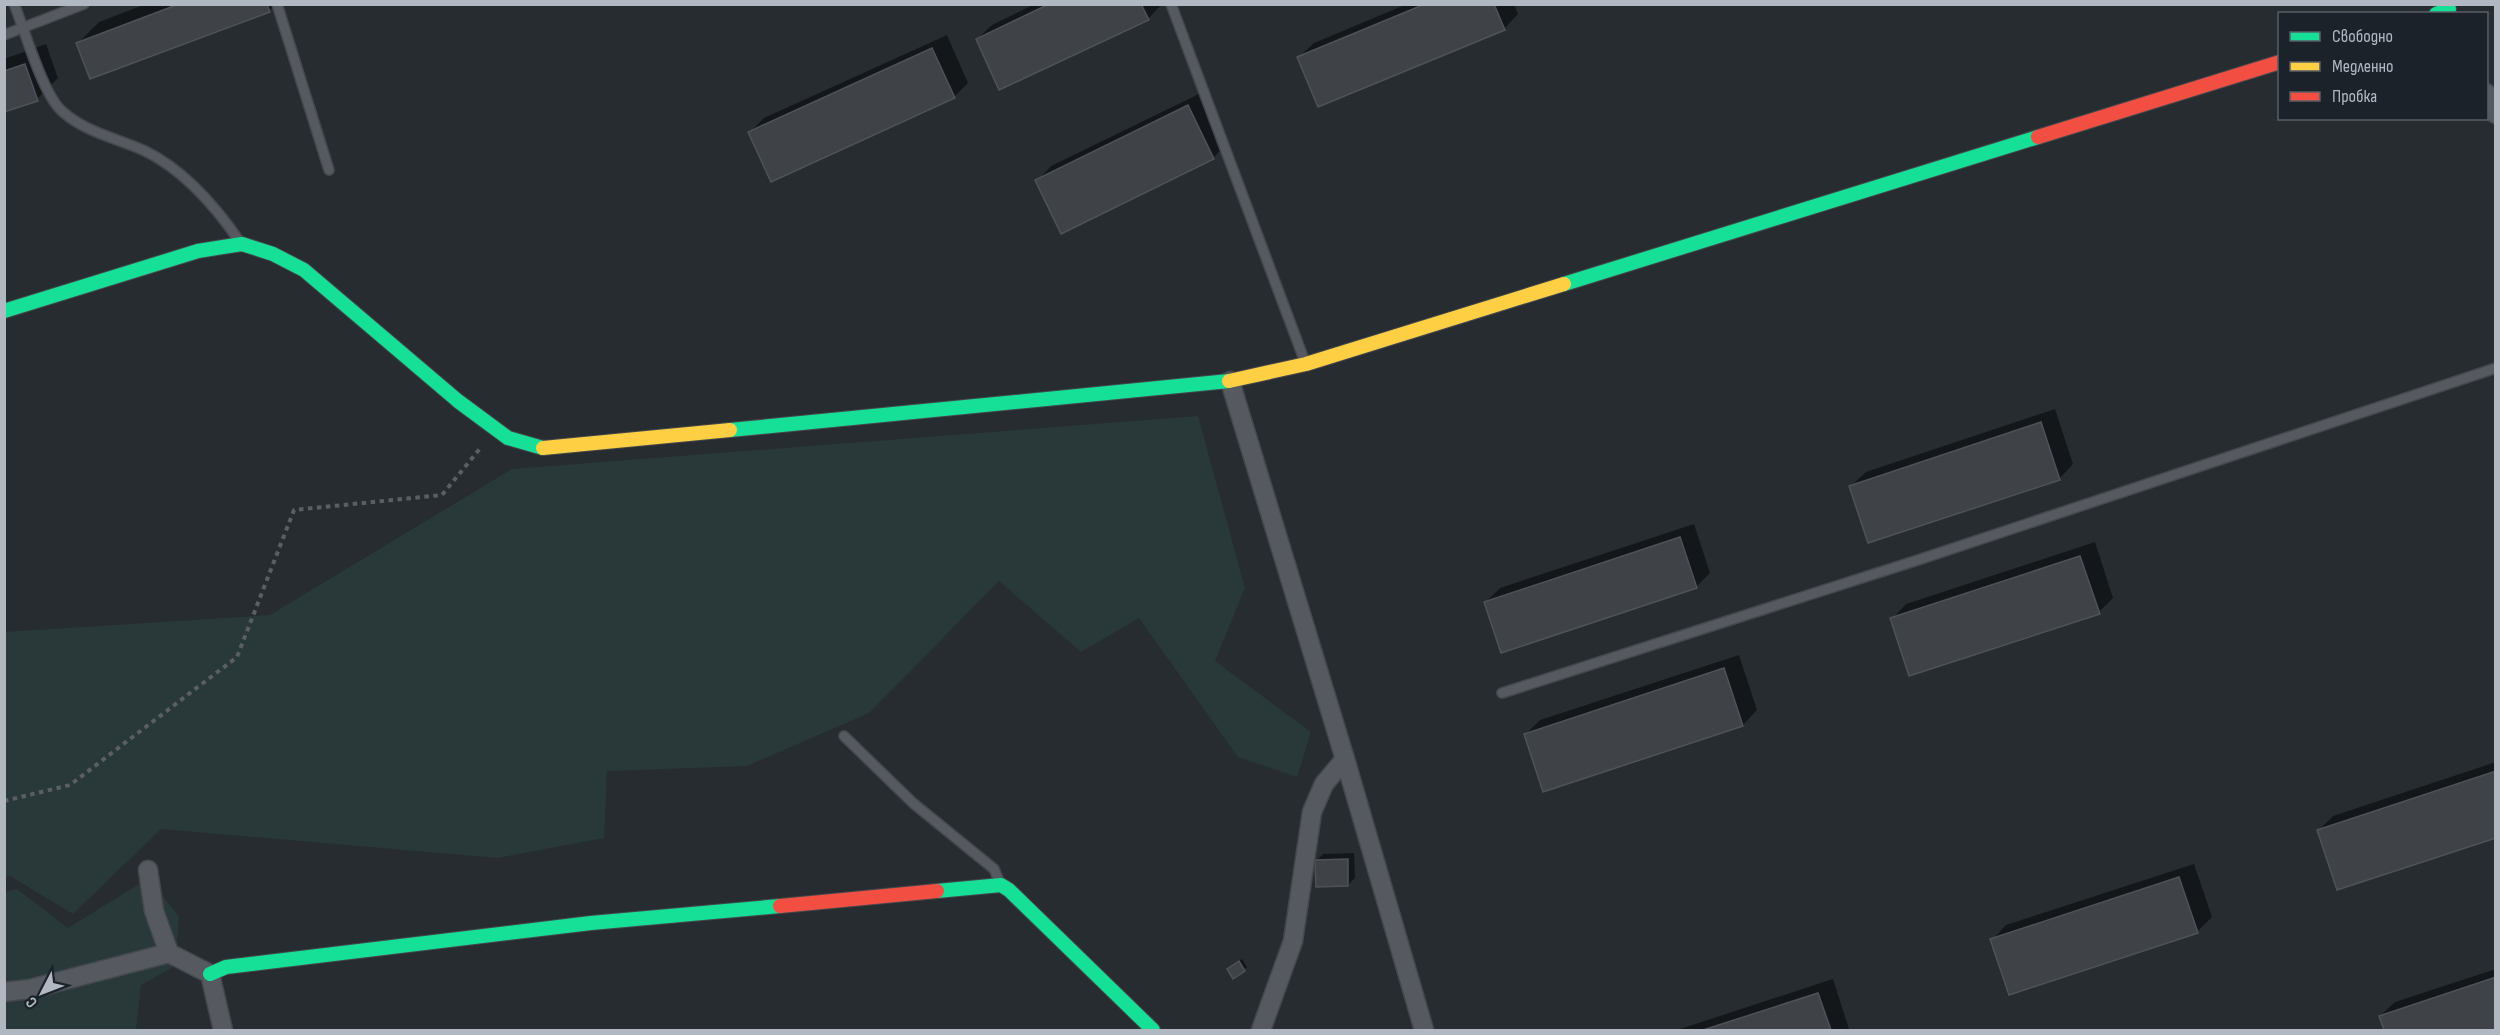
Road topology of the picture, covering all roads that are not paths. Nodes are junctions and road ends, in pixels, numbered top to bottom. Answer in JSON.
{"nodes":[{"id":1,"x":14,"y":4,"type":"edge"},
{"id":2,"x":84,"y":4,"type":"edge"},
{"id":3,"x":277,"y":4,"type":"edge"},
{"id":4,"x":1172,"y":4,"type":"edge"},
{"id":5,"x":24,"y":28,"type":"junction"},
{"id":6,"x":4,"y":35,"type":"edge"},
{"id":7,"x":2278,"y":63,"type":"edge"},
{"id":8,"x":2488,"y":95,"type":"edge"},
{"id":9,"x":2496,"y":114,"type":"edge"},
{"id":10,"x":329,"y":170,"type":"dead end"},
{"id":11,"x":242,"y":244,"type":"junction"},
{"id":12,"x":4,"y":311,"type":"edge"},
{"id":13,"x":1306,"y":364,"type":"junction"},
{"id":14,"x":2496,"y":368,"type":"edge"},
{"id":15,"x":1230,"y":381,"type":"junction"},
{"id":16,"x":1502,"y":693,"type":"dead end"},
{"id":17,"x":844,"y":736,"type":"dead end"},
{"id":18,"x":1345,"y":759,"type":"junction"},
{"id":19,"x":148,"y":870,"type":"dead end"},
{"id":20,"x":1001,"y":885,"type":"junction"},
{"id":21,"x":169,"y":953,"type":"junction"},
{"id":22,"x":210,"y":974,"type":"junction"},
{"id":23,"x":4,"y":992,"type":"edge"},
{"id":24,"x":223,"y":1030,"type":"edge"},
{"id":25,"x":1153,"y":1030,"type":"edge"},
{"id":26,"x":1261,"y":1030,"type":"edge"},
{"id":27,"x":1424,"y":1030,"type":"edge"}],
"edges":[{"from":1,"to":5,"type":"lane"},
{"from":2,"to":5,"type":"lane"},
{"from":3,"to":10,"type":"lane"},
{"from":4,"to":13,"type":"lane"},
{"from":5,"to":6,"type":"lane"},
{"from":5,"to":11,"type":"lane"},
{"from":7,"to":13,"type":"street"},
{"from":8,"to":9,"type":"street"},
{"from":11,"to":12,"type":"street"},
{"from":11,"to":15,"type":"street"},
{"from":13,"to":15,"type":"street"},
{"from":14,"to":16,"type":"lane"},
{"from":15,"to":18,"type":"street"},
{"from":17,"to":20,"type":"lane"},
{"from":18,"to":26,"type":"street"},
{"from":18,"to":27,"type":"street"},
{"from":19,"to":21,"type":"street"},
{"from":20,"to":22,"type":"street"},
{"from":20,"to":25,"type":"street"},
{"from":21,"to":22,"type":"street"},
{"from":21,"to":23,"type":"street"},
{"from":22,"to":24,"type":"street"}]}
